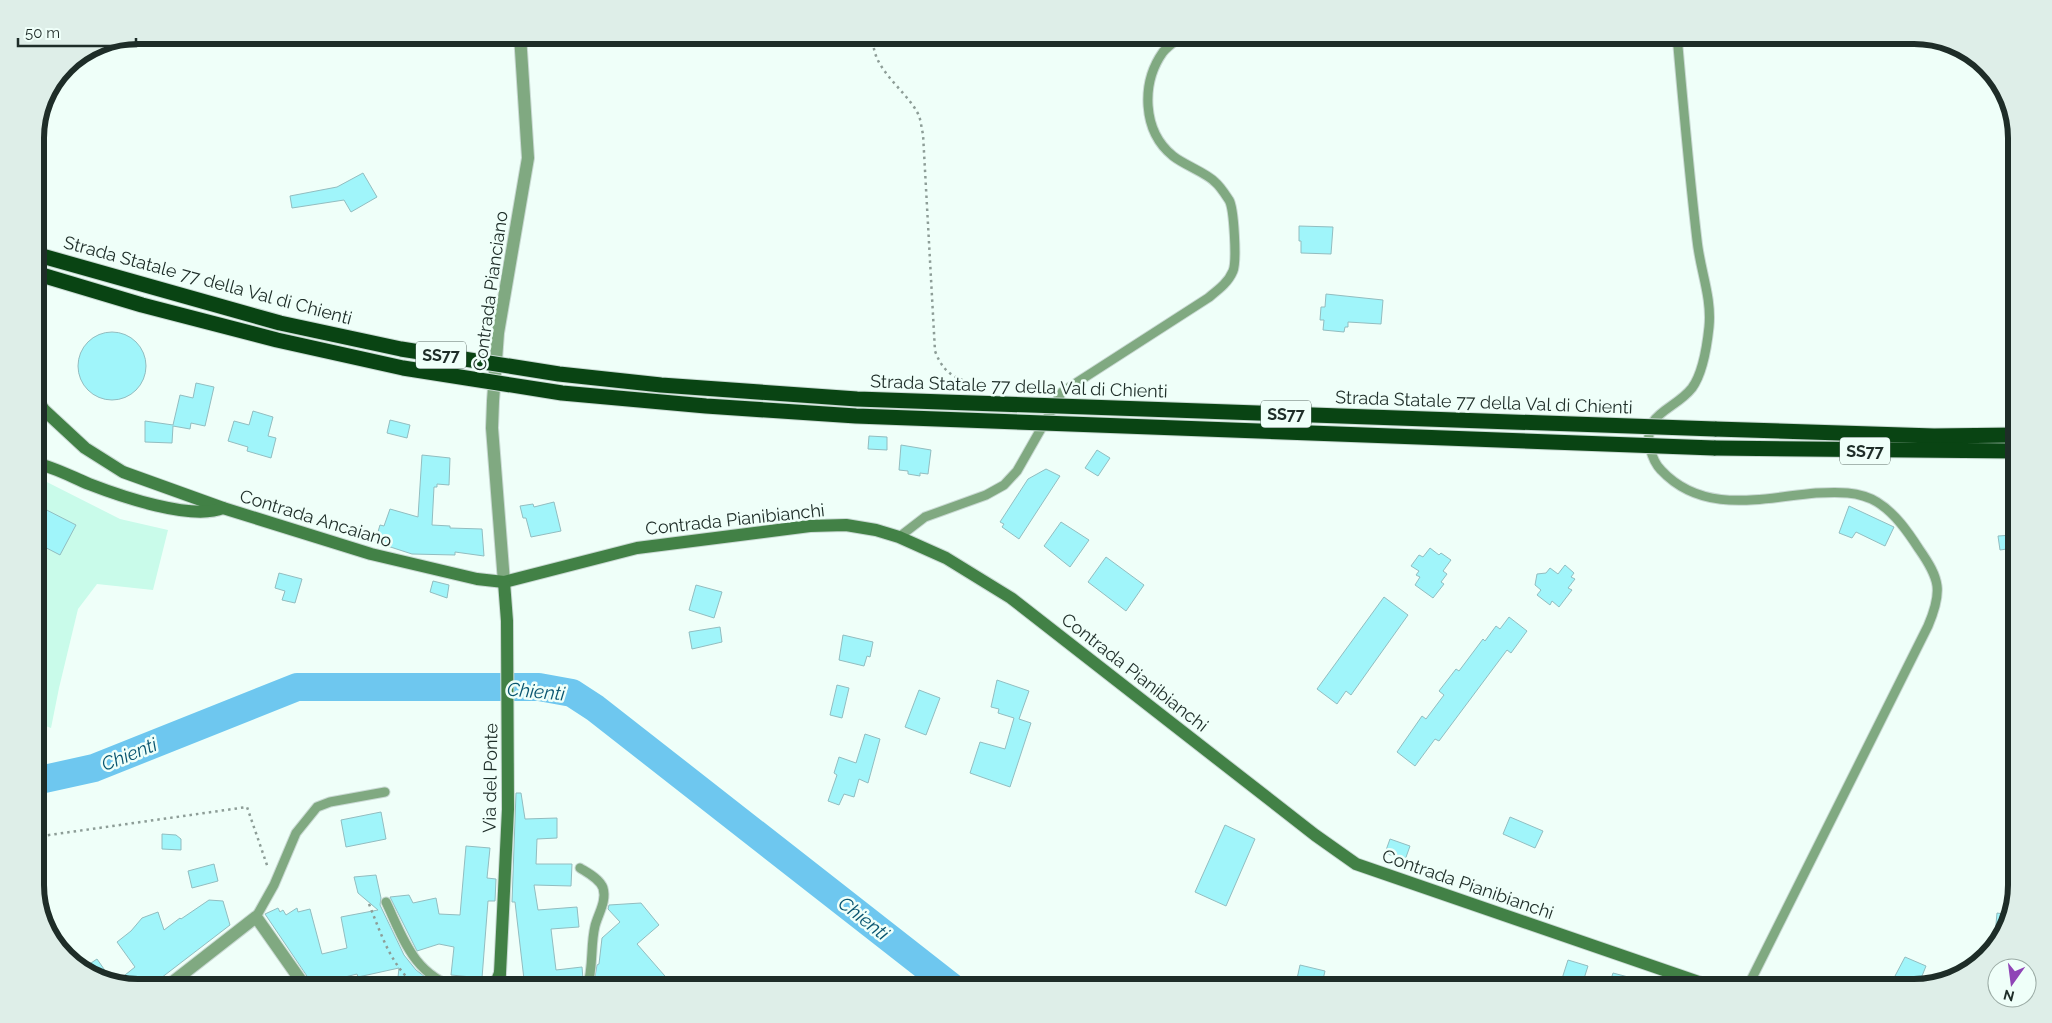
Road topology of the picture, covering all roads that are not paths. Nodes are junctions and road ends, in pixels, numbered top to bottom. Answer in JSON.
{"nodes":[{"id":1,"x":521,"y":44,"type":"edge"},
{"id":2,"x":1172,"y":44,"type":"edge"},
{"id":3,"x":1678,"y":44,"type":"edge"},
{"id":4,"x":44,"y":257,"type":"edge"},
{"id":5,"x":44,"y":276,"type":"edge"},
{"id":6,"x":44,"y":410,"type":"edge"},
{"id":7,"x":2008,"y":435,"type":"edge"},
{"id":8,"x":2008,"y":451,"type":"edge"},
{"id":9,"x":44,"y":466,"type":"edge"},
{"id":10,"x":223,"y":508,"type":"junction"},
{"id":11,"x":899,"y":537,"type":"junction"},
{"id":12,"x":504,"y":582,"type":"junction"},
{"id":13,"x":386,"y":792,"type":"dead end"},
{"id":14,"x":580,"y":868,"type":"dead end"},
{"id":15,"x":386,"y":902,"type":"dead end"},
{"id":16,"x":256,"y":917,"type":"junction"},
{"id":17,"x":500,"y":974,"type":"junction"},
{"id":18,"x":177,"y":979,"type":"edge"},
{"id":19,"x":300,"y":979,"type":"edge"},
{"id":20,"x":435,"y":979,"type":"edge"},
{"id":21,"x":498,"y":979,"type":"edge"},
{"id":22,"x":500,"y":979,"type":"edge"},
{"id":23,"x":590,"y":979,"type":"edge"},
{"id":24,"x":1690,"y":979,"type":"edge"},
{"id":25,"x":1752,"y":979,"type":"edge"}],
"edges":[{"from":1,"to":12,"type":"street","name":"Contrada Pianciano"},
{"from":2,"to":11,"type":"lane"},
{"from":3,"to":25,"type":"lane"},
{"from":4,"to":7,"type":"highway","name":"Strada Statale 77 della Val di Chienti","number":"SS77","bridge":true},
{"from":5,"to":8,"type":"highway","name":"Strada Statale 77 della Val di Chienti","number":"SS77","bridge":true},
{"from":6,"to":10,"type":"street"},
{"from":9,"to":10,"type":"street","name":"Contrada Ancaiano"},
{"from":10,"to":12,"type":"street","name":"Contrada Ancaiano"},
{"from":11,"to":12,"type":"street","name":"Contrada Pianibianchi"},
{"from":11,"to":24,"type":"street","name":"Contrada Pianibianchi"},
{"from":12,"to":17,"type":"street","name":"Via del Ponte"},
{"from":13,"to":16,"type":"lane"},
{"from":14,"to":23,"type":"lane"},
{"from":15,"to":20,"type":"lane"},
{"from":16,"to":18,"type":"street"},
{"from":16,"to":19,"type":"street"},
{"from":17,"to":21,"type":"street","name":"Via del Ponte"},
{"from":17,"to":22,"type":"street","name":"Via del Ponte"}]}
